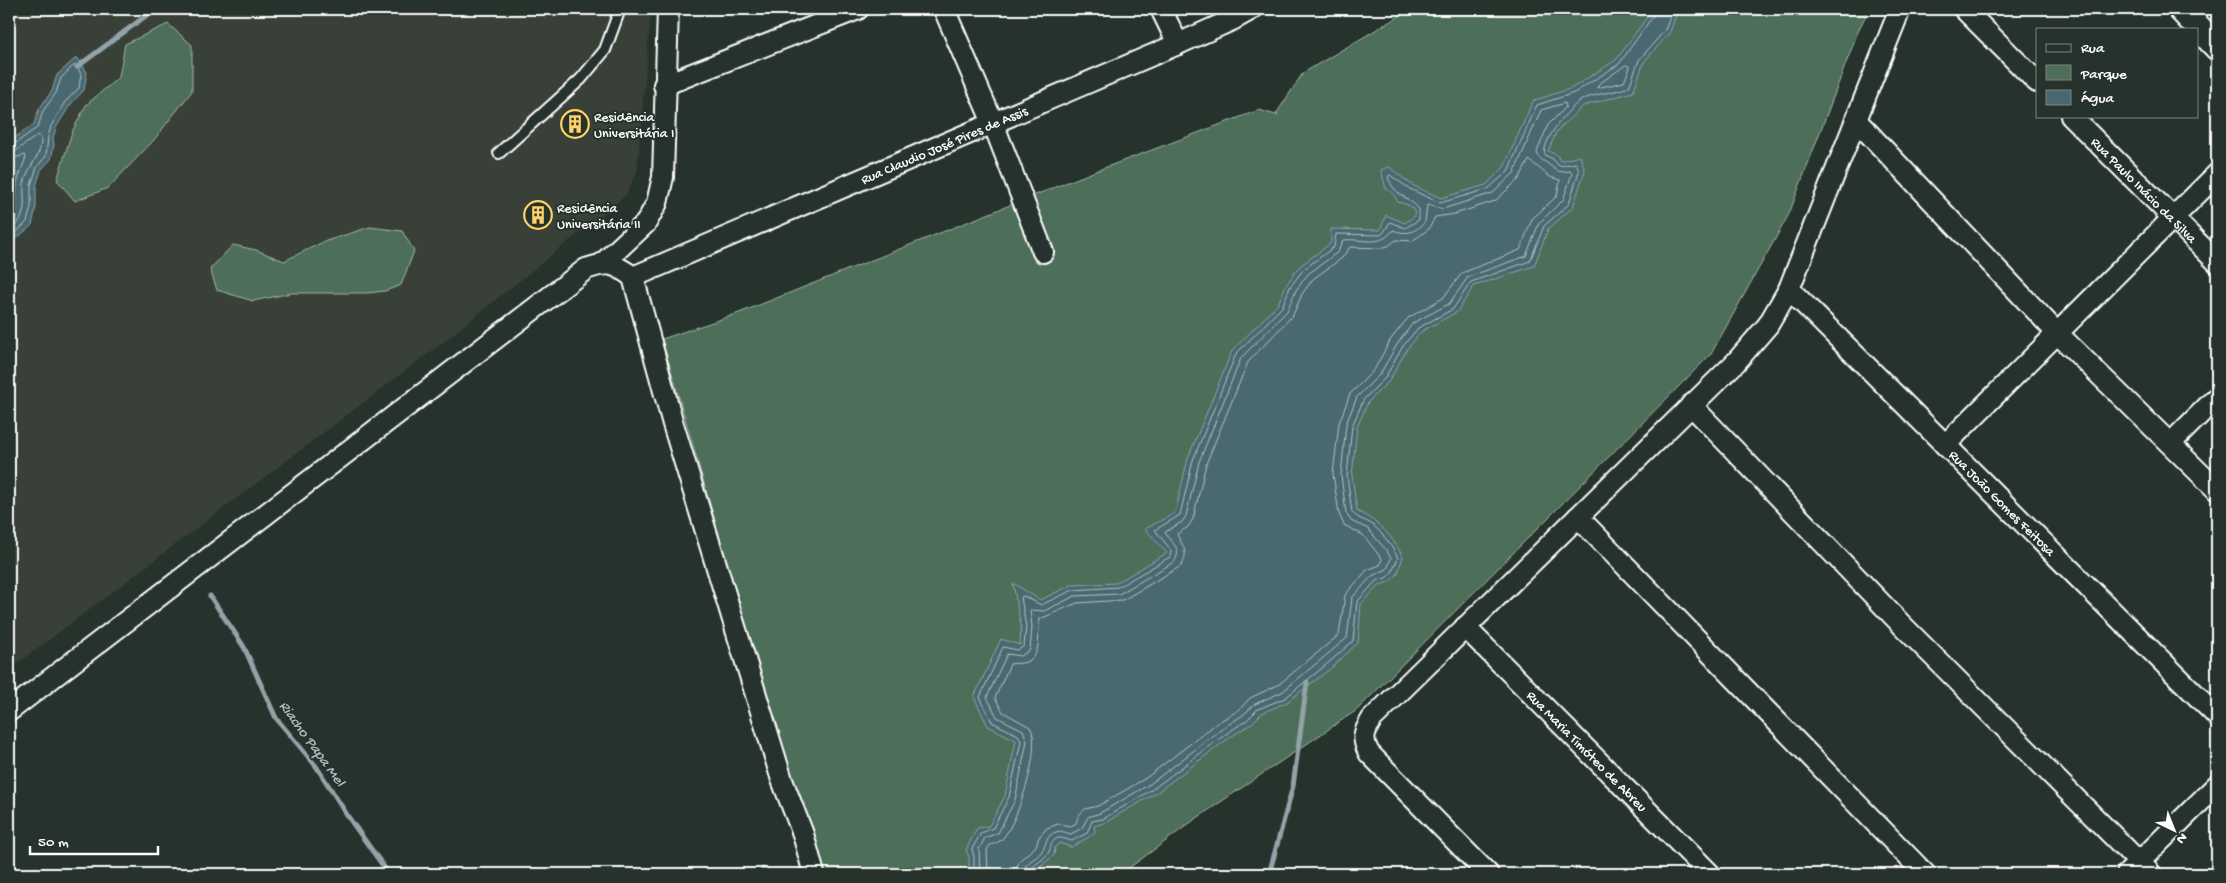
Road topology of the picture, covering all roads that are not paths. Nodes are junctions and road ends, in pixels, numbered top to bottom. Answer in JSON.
{"nodes":[{"id":1,"x":620,"y":9,"type":"edge"},
{"id":2,"x":668,"y":9,"type":"edge"},
{"id":3,"x":858,"y":9,"type":"edge"},
{"id":4,"x":944,"y":9,"type":"edge"},
{"id":5,"x":1161,"y":9,"type":"edge"},
{"id":6,"x":1252,"y":9,"type":"edge"},
{"id":7,"x":1900,"y":9,"type":"edge"},
{"id":8,"x":1964,"y":9,"type":"edge"},
{"id":9,"x":2181,"y":9,"type":"edge"},
{"id":10,"x":1178,"y":44,"type":"junction"},
{"id":11,"x":2217,"y":47,"type":"edge"},
{"id":12,"x":2036,"y":81,"type":"edge"},
{"id":13,"x":664,"y":86,"type":"junction"},
{"id":14,"x":2073,"y":118,"type":"edge"},
{"id":15,"x":1856,"y":120,"type":"junction"},
{"id":16,"x":993,"y":123,"type":"junction"},
{"id":17,"x":499,"y":153,"type":"dead end"},
{"id":18,"x":2217,"y":174,"type":"edge"},
{"id":19,"x":2174,"y":219,"type":"junction"},
{"id":20,"x":1043,"y":252,"type":"dead end"},
{"id":21,"x":2217,"y":262,"type":"edge"},
{"id":22,"x":602,"y":263,"type":"junction"},
{"id":23,"x":633,"y":277,"type":"junction"},
{"id":24,"x":1788,"y":289,"type":"junction"},
{"id":25,"x":2057,"y":333,"type":"junction"},
{"id":26,"x":2217,"y":397,"type":"edge"},
{"id":27,"x":1691,"y":405,"type":"junction"},
{"id":28,"x":2170,"y":442,"type":"junction"},
{"id":29,"x":1945,"y":445,"type":"junction"},
{"id":30,"x":2217,"y":490,"type":"edge"},
{"id":31,"x":1578,"y":517,"type":"junction"},
{"id":32,"x":1465,"y":627,"type":"junction"},
{"id":33,"x":9,"y":711,"type":"edge"},
{"id":34,"x":2217,"y":716,"type":"edge"},
{"id":35,"x":2217,"y":784,"type":"edge"},
{"id":36,"x":2139,"y":870,"type":"edge"},
{"id":37,"x":814,"y":874,"type":"edge"},
{"id":38,"x":1488,"y":874,"type":"edge"},
{"id":39,"x":1710,"y":874,"type":"edge"},
{"id":40,"x":1925,"y":874,"type":"edge"}],
"edges":[{"from":1,"to":17,"type":"lane"},
{"from":2,"to":13,"type":"street"},
{"from":3,"to":13,"type":"street"},
{"from":4,"to":16,"type":"street"},
{"from":5,"to":10,"type":"street"},
{"from":6,"to":10,"type":"street","name":"Rua Claudio José Pires de Assis"},
{"from":7,"to":15,"type":"street"},
{"from":8,"to":12,"type":"street"},
{"from":9,"to":11,"type":"street"},
{"from":10,"to":16,"type":"street","name":"Rua Claudio José Pires de Assis"},
{"from":13,"to":22,"type":"street"},
{"from":14,"to":19,"type":"street","name":"Rua Paulo Inácio da Silva"},
{"from":15,"to":24,"type":"street"},
{"from":15,"to":25,"type":"street"},
{"from":16,"to":20,"type":"street"},
{"from":16,"to":23,"type":"street","name":"Rua Claudio José Pires de Assis"},
{"from":18,"to":19,"type":"street"},
{"from":19,"to":21,"type":"street","name":"Rua Paulo Inácio da Silva"},
{"from":19,"to":25,"type":"street"},
{"from":22,"to":23,"type":"street"},
{"from":22,"to":33,"type":"street"},
{"from":23,"to":37,"type":"street"},
{"from":24,"to":27,"type":"street"},
{"from":24,"to":29,"type":"street","name":"Rua João Gomes Feitosa"},
{"from":25,"to":28,"type":"street"},
{"from":25,"to":29,"type":"street"},
{"from":26,"to":28,"type":"street"},
{"from":27,"to":31,"type":"street"},
{"from":27,"to":36,"type":"street"},
{"from":28,"to":30,"type":"street"},
{"from":29,"to":34,"type":"street","name":"Rua João Gomes Feitosa"},
{"from":31,"to":32,"type":"street"},
{"from":31,"to":40,"type":"street"},
{"from":32,"to":38,"type":"street"},
{"from":32,"to":39,"type":"street","name":"Rua Maria Timóteo de Abreu"},
{"from":35,"to":36,"type":"street"}]}
